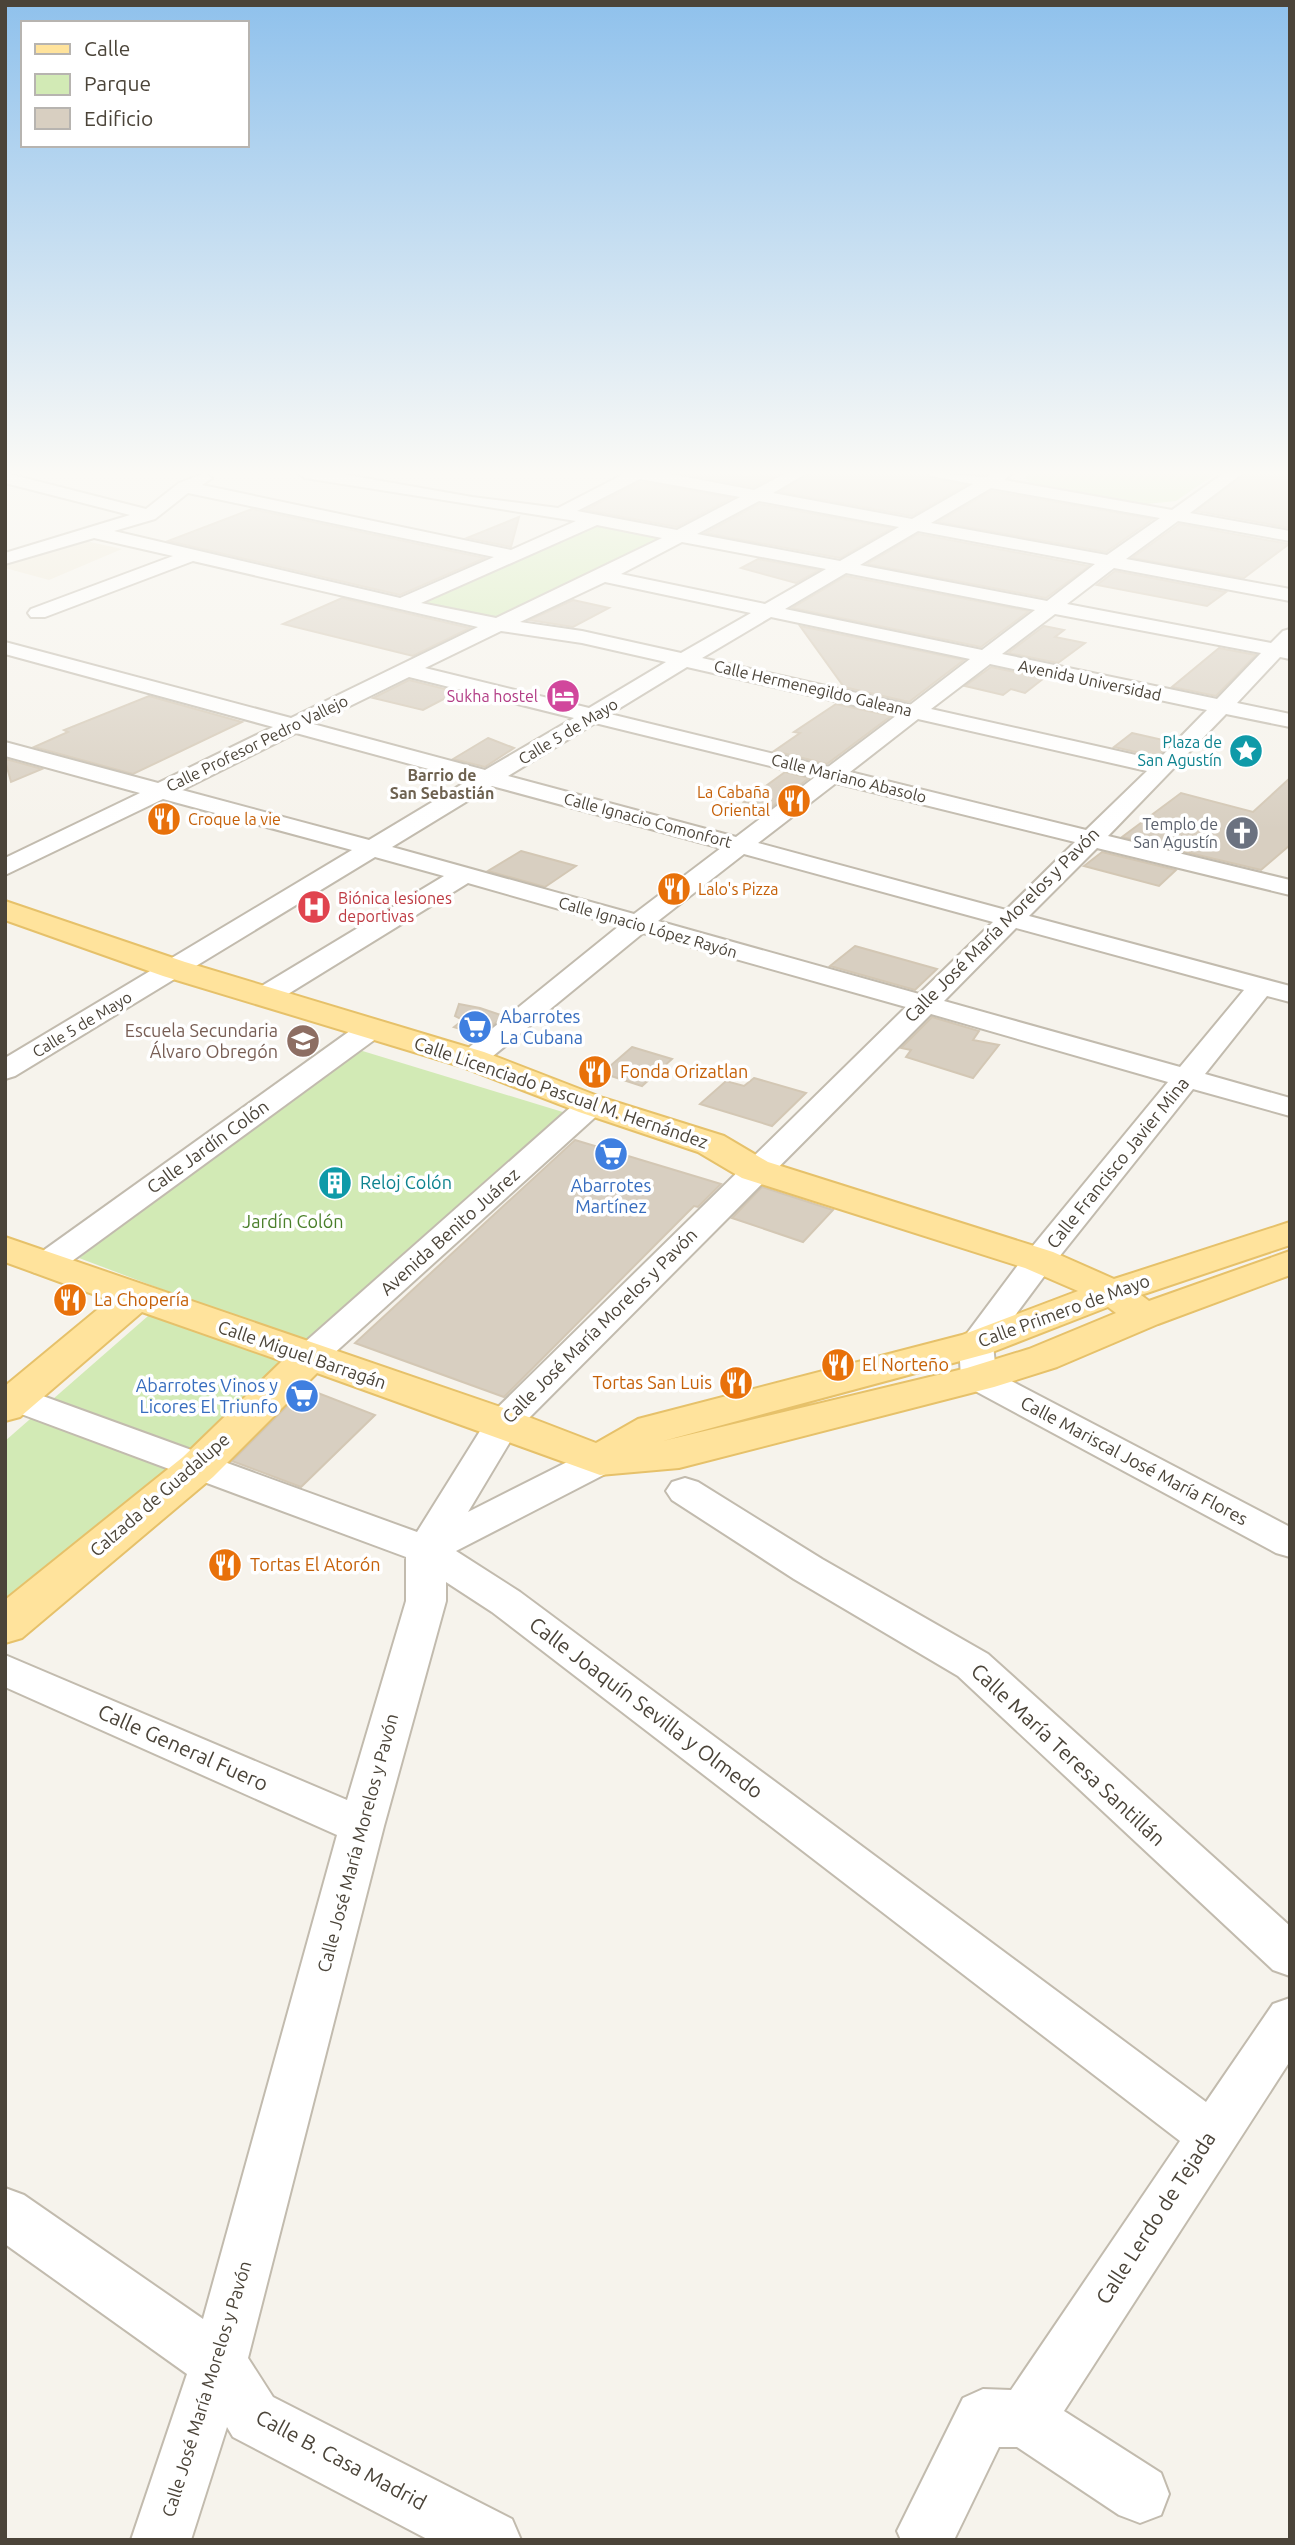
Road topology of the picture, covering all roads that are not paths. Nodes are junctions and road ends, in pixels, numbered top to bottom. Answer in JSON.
{"nodes":[{"id":1,"x":95,"y":592,"type":"edge"},
{"id":2,"x":344,"y":592,"type":"edge"},
{"id":3,"x":431,"y":592,"type":"edge"},
{"id":4,"x":570,"y":592,"type":"edge"},
{"id":5,"x":682,"y":592,"type":"edge"},
{"id":6,"x":804,"y":592,"type":"edge"},
{"id":7,"x":980,"y":592,"type":"edge"},
{"id":8,"x":1072,"y":592,"type":"edge"},
{"id":9,"x":401,"y":605,"type":"junction"},
{"id":10,"x":109,"y":606,"type":"dead end"},
{"id":11,"x":1054,"y":606,"type":"junction"},
{"id":12,"x":773,"y":610,"type":"junction"},
{"id":13,"x":38,"y":613,"type":"dead end"},
{"id":14,"x":506,"y":622,"type":"junction"},
{"id":15,"x":5,"y":645,"type":"edge"},
{"id":16,"x":1285,"y":646,"type":"edge"},
{"id":17,"x":988,"y":658,"type":"junction"},
{"id":18,"x":688,"y":660,"type":"junction"},
{"id":19,"x":407,"y":670,"type":"junction"},
{"id":20,"x":1219,"y":707,"type":"junction"},
{"id":21,"x":918,"y":712,"type":"junction"},
{"id":22,"x":593,"y":716,"type":"junction"},
{"id":23,"x":1290,"y":721,"type":"edge"},
{"id":24,"x":291,"y":726,"type":"junction"},
{"id":25,"x":5,"y":749,"type":"edge"},
{"id":26,"x":1163,"y":768,"type":"junction"},
{"id":27,"x":835,"y":774,"type":"junction"},
{"id":28,"x":488,"y":778,"type":"junction"},
{"id":29,"x":161,"y":790,"type":"junction"},
{"id":30,"x":1090,"y":837,"type":"junction"},
{"id":31,"x":743,"y":845,"type":"junction"},
{"id":32,"x":374,"y":849,"type":"junction"},
{"id":33,"x":5,"y":868,"type":"edge"},
{"id":34,"x":465,"y":874,"type":"junction"},
{"id":35,"x":1290,"y":888,"type":"edge"},
{"id":36,"x":5,"y":910,"type":"edge"},
{"id":37,"x":1010,"y":916,"type":"junction"},
{"id":38,"x":638,"y":924,"type":"junction"},
{"id":39,"x":174,"y":969,"type":"junction"},
{"id":40,"x":1276,"y":989,"type":"edge"},
{"id":41,"x":265,"y":996,"type":"junction"},
{"id":42,"x":922,"y":1005,"type":"junction"},
{"id":43,"x":371,"y":1028,"type":"junction"},
{"id":44,"x":472,"y":1059,"type":"junction"},
{"id":45,"x":5,"y":1070,"type":"edge"},
{"id":46,"x":1187,"y":1077,"type":"junction"},
{"id":47,"x":591,"y":1105,"type":"junction"},
{"id":48,"x":1290,"y":1107,"type":"edge"},
{"id":49,"x":755,"y":1170,"type":"junction"},
{"id":50,"x":5,"y":1248,"type":"edge"},
{"id":51,"x":1267,"y":1255,"type":"edge"},
{"id":52,"x":1039,"y":1261,"type":"junction"},
{"id":53,"x":45,"y":1265,"type":"junction"},
{"id":54,"x":1184,"y":1284,"type":"junction"},
{"id":55,"x":1112,"y":1292,"type":"junction"},
{"id":56,"x":136,"y":1297,"type":"junction"},
{"id":57,"x":1144,"y":1316,"type":"junction"},
{"id":58,"x":308,"y":1358,"type":"junction"},
{"id":59,"x":978,"y":1361,"type":"junction"},
{"id":60,"x":10,"y":1404,"type":"edge"},
{"id":61,"x":503,"y":1423,"type":"junction"},
{"id":62,"x":600,"y":1461,"type":"junction"},
{"id":63,"x":198,"y":1466,"type":"junction"},
{"id":64,"x":685,"y":1491,"type":"dead end"},
{"id":65,"x":1290,"y":1544,"type":"edge"},
{"id":66,"x":426,"y":1550,"type":"junction"},
{"id":67,"x":5,"y":1626,"type":"edge"},
{"id":68,"x":5,"y":1670,"type":"edge"},
{"id":69,"x":362,"y":1826,"type":"junction"},
{"id":70,"x":1290,"y":1956,"type":"edge"},
{"id":71,"x":1290,"y":2019,"type":"edge"},
{"id":72,"x":1211,"y":2136,"type":"junction"},
{"id":73,"x":5,"y":2213,"type":"edge"},
{"id":74,"x":219,"y":2363,"type":"junction"},
{"id":75,"x":1025,"y":2419,"type":"junction"},
{"id":76,"x":1140,"y":2494,"type":"dead end"},
{"id":77,"x":927,"y":2531,"type":"dead end"},
{"id":78,"x":161,"y":2540,"type":"edge"},
{"id":79,"x":491,"y":2540,"type":"edge"}],
"edges":[{"from":1,"to":13,"type":"street"},
{"from":2,"to":9,"type":"street","name":"Calle Hermenegildo Galeana"},
{"from":3,"to":9,"type":"street"},
{"from":4,"to":14,"type":"street","name":"Calle Profesor Pedro Vallejo"},
{"from":5,"to":12,"type":"street","name":"Avenida Universidad"},
{"from":6,"to":12,"type":"street","name":"Calle 5 de Mayo"},
{"from":7,"to":11,"type":"street"},
{"from":8,"to":11,"type":"street"},
{"from":9,"to":14,"type":"street","name":"Calle Hermenegildo Galeana"},
{"from":10,"to":15,"type":"street"},
{"from":11,"to":16,"type":"street"},
{"from":11,"to":17,"type":"street"},
{"from":12,"to":17,"type":"street","name":"Avenida Universidad"},
{"from":12,"to":18,"type":"street","name":"Calle 5 de Mayo"},
{"from":14,"to":18,"type":"street","name":"Calle Hermenegildo Galeana"},
{"from":14,"to":19,"type":"street","name":"Calle Profesor Pedro Vallejo"},
{"from":15,"to":24,"type":"street","name":"Calle Ignacio Comonfort"},
{"from":16,"to":20,"type":"street","name":"Calle José María Morelos y Pavón"},
{"from":17,"to":20,"type":"street","name":"Avenida Universidad"},
{"from":17,"to":21,"type":"street"},
{"from":18,"to":21,"type":"street","name":"Calle Hermenegildo Galeana"},
{"from":18,"to":22,"type":"street","name":"Calle 5 de Mayo"},
{"from":19,"to":22,"type":"street","name":"Calle Mariano Abasolo"},
{"from":19,"to":24,"type":"street","name":"Calle Profesor Pedro Vallejo"},
{"from":20,"to":23,"type":"street","name":"Avenida Universidad"},
{"from":20,"to":26,"type":"street","name":"Calle José María Morelos y Pavón"},
{"from":21,"to":26,"type":"street","name":"Calle Hermenegildo Galeana"},
{"from":21,"to":27,"type":"street"},
{"from":22,"to":27,"type":"street","name":"Calle Mariano Abasolo"},
{"from":22,"to":28,"type":"street","name":"Calle 5 de Mayo"},
{"from":24,"to":28,"type":"street","name":"Calle Ignacio Comonfort"},
{"from":24,"to":29,"type":"street","name":"Calle Profesor Pedro Vallejo"},
{"from":25,"to":29,"type":"street","name":"Calle Ignacio López Rayón"},
{"from":26,"to":30,"type":"street","name":"Calle José María Morelos y Pavón"},
{"from":27,"to":30,"type":"street","name":"Calle Mariano Abasolo"},
{"from":27,"to":31,"type":"street"},
{"from":28,"to":31,"type":"street","name":"Calle Ignacio Comonfort"},
{"from":28,"to":32,"type":"street","name":"Calle 5 de Mayo"},
{"from":29,"to":32,"type":"street","name":"Calle Ignacio López Rayón"},
{"from":29,"to":33,"type":"street","name":"Calle Profesor Pedro Vallejo"},
{"from":30,"to":35,"type":"street","name":"Calle Mariano Abasolo"},
{"from":30,"to":37,"type":"street","name":"Calle José María Morelos y Pavón"},
{"from":31,"to":37,"type":"street","name":"Calle Ignacio Comonfort"},
{"from":31,"to":38,"type":"street"},
{"from":32,"to":34,"type":"street","name":"Calle Ignacio López Rayón"},
{"from":32,"to":39,"type":"street","name":"Calle 5 de Mayo"},
{"from":34,"to":38,"type":"street","name":"Calle Ignacio López Rayón"},
{"from":34,"to":41,"type":"street"},
{"from":36,"to":39,"type":"main road","name":"Calle Licenciado Pascual M. Hernández"},
{"from":37,"to":40,"type":"street","name":"Calle Ignacio Comonfort"},
{"from":37,"to":42,"type":"street","name":"Calle José María Morelos y Pavón"},
{"from":38,"to":42,"type":"street","name":"Calle Ignacio López Rayón"},
{"from":38,"to":44,"type":"street"},
{"from":39,"to":41,"type":"main road","name":"Calle Licenciado Pascual M. Hernández"},
{"from":39,"to":45,"type":"street","name":"Calle 5 de Mayo"},
{"from":40,"to":46,"type":"street","name":"Calle Francisco Javier Mina"},
{"from":41,"to":43,"type":"main road","name":"Calle Licenciado Pascual M. Hernández"},
{"from":42,"to":46,"type":"street","name":"Calle Ignacio López Rayón"},
{"from":42,"to":49,"type":"street","name":"Calle José María Morelos y Pavón"},
{"from":43,"to":44,"type":"main road","name":"Calle Licenciado Pascual M. Hernández"},
{"from":43,"to":53,"type":"street","name":"Calle Jardín Colón"},
{"from":44,"to":47,"type":"main road","name":"Calle Licenciado Pascual M. Hernández"},
{"from":46,"to":48,"type":"street","name":"Calle Ignacio López Rayón"},
{"from":46,"to":52,"type":"street","name":"Calle Francisco Javier Mina"},
{"from":47,"to":49,"type":"main road","name":"Calle Licenciado Pascual M. Hernández"},
{"from":47,"to":58,"type":"street","name":"Avenida Benito Juárez"},
{"from":49,"to":52,"type":"main road","name":"Calle Licenciado Pascual M. Hernández"},
{"from":49,"to":61,"type":"street","name":"Calle José María Morelos y Pavón"},
{"from":50,"to":53,"type":"main road","name":"Calle Miguel Barragán"},
{"from":51,"to":54,"type":"main road","name":"Calle Primero de Mayo"},
{"from":52,"to":55,"type":"main road","name":"Calle Licenciado Pascual M. Hernández"},
{"from":52,"to":59,"type":"street","name":"Calle Francisco Javier Mina"},
{"from":53,"to":56,"type":"main road","name":"Calle Miguel Barragán"},
{"from":54,"to":55,"type":"main road","name":"Calle Primero de Mayo"},
{"from":54,"to":57,"type":"main road","name":"Calle Primero de Mayo"},
{"from":55,"to":57,"type":"main road","name":"Calle Licenciado Pascual M. Hernández"},
{"from":55,"to":59,"type":"main road","name":"Calle Primero de Mayo"},
{"from":56,"to":58,"type":"main road","name":"Calle Miguel Barragán"},
{"from":56,"to":60,"type":"main road"},
{"from":57,"to":59,"type":"main road","name":"Calle Primero de Mayo"},
{"from":58,"to":61,"type":"main road","name":"Calle Miguel Barragán"},
{"from":58,"to":63,"type":"main road","name":"Calzada de Guadalupe"},
{"from":59,"to":62,"type":"main road","name":"Calle Primero de Mayo"},
{"from":59,"to":65,"type":"street","name":"Calle Mariscal José María Flores"},
{"from":60,"to":63,"type":"street","name":"Calle Joaquín Sevilla y Olmedo"},
{"from":61,"to":62,"type":"main road","name":"Calle Miguel Barragán"},
{"from":61,"to":66,"type":"street","name":"Calle José María Morelos y Pavón"},
{"from":62,"to":66,"type":"street","name":"Calle Primero de Mayo"},
{"from":63,"to":66,"type":"street","name":"Calle Joaquín Sevilla y Olmedo"},
{"from":63,"to":67,"type":"main road","name":"Calzada de Guadalupe"},
{"from":64,"to":70,"type":"street","name":"Calle María Teresa Santillán"},
{"from":66,"to":69,"type":"street","name":"Calle José María Morelos y Pavón"},
{"from":66,"to":72,"type":"street","name":"Calle Joaquín Sevilla y Olmedo"},
{"from":68,"to":69,"type":"street","name":"Calle General Fuero"},
{"from":69,"to":74,"type":"street","name":"Calle José María Morelos y Pavón"},
{"from":71,"to":72,"type":"street","name":"Calle Lerdo de Tejada"},
{"from":72,"to":75,"type":"street","name":"Calle Lerdo de Tejada"},
{"from":73,"to":74,"type":"street","name":"Calle B. Casa Madrid"},
{"from":74,"to":78,"type":"street","name":"Calle José María Morelos y Pavón"},
{"from":74,"to":79,"type":"street","name":"Calle B. Casa Madrid"},
{"from":75,"to":76,"type":"street"},
{"from":75,"to":77,"type":"street"}]}
